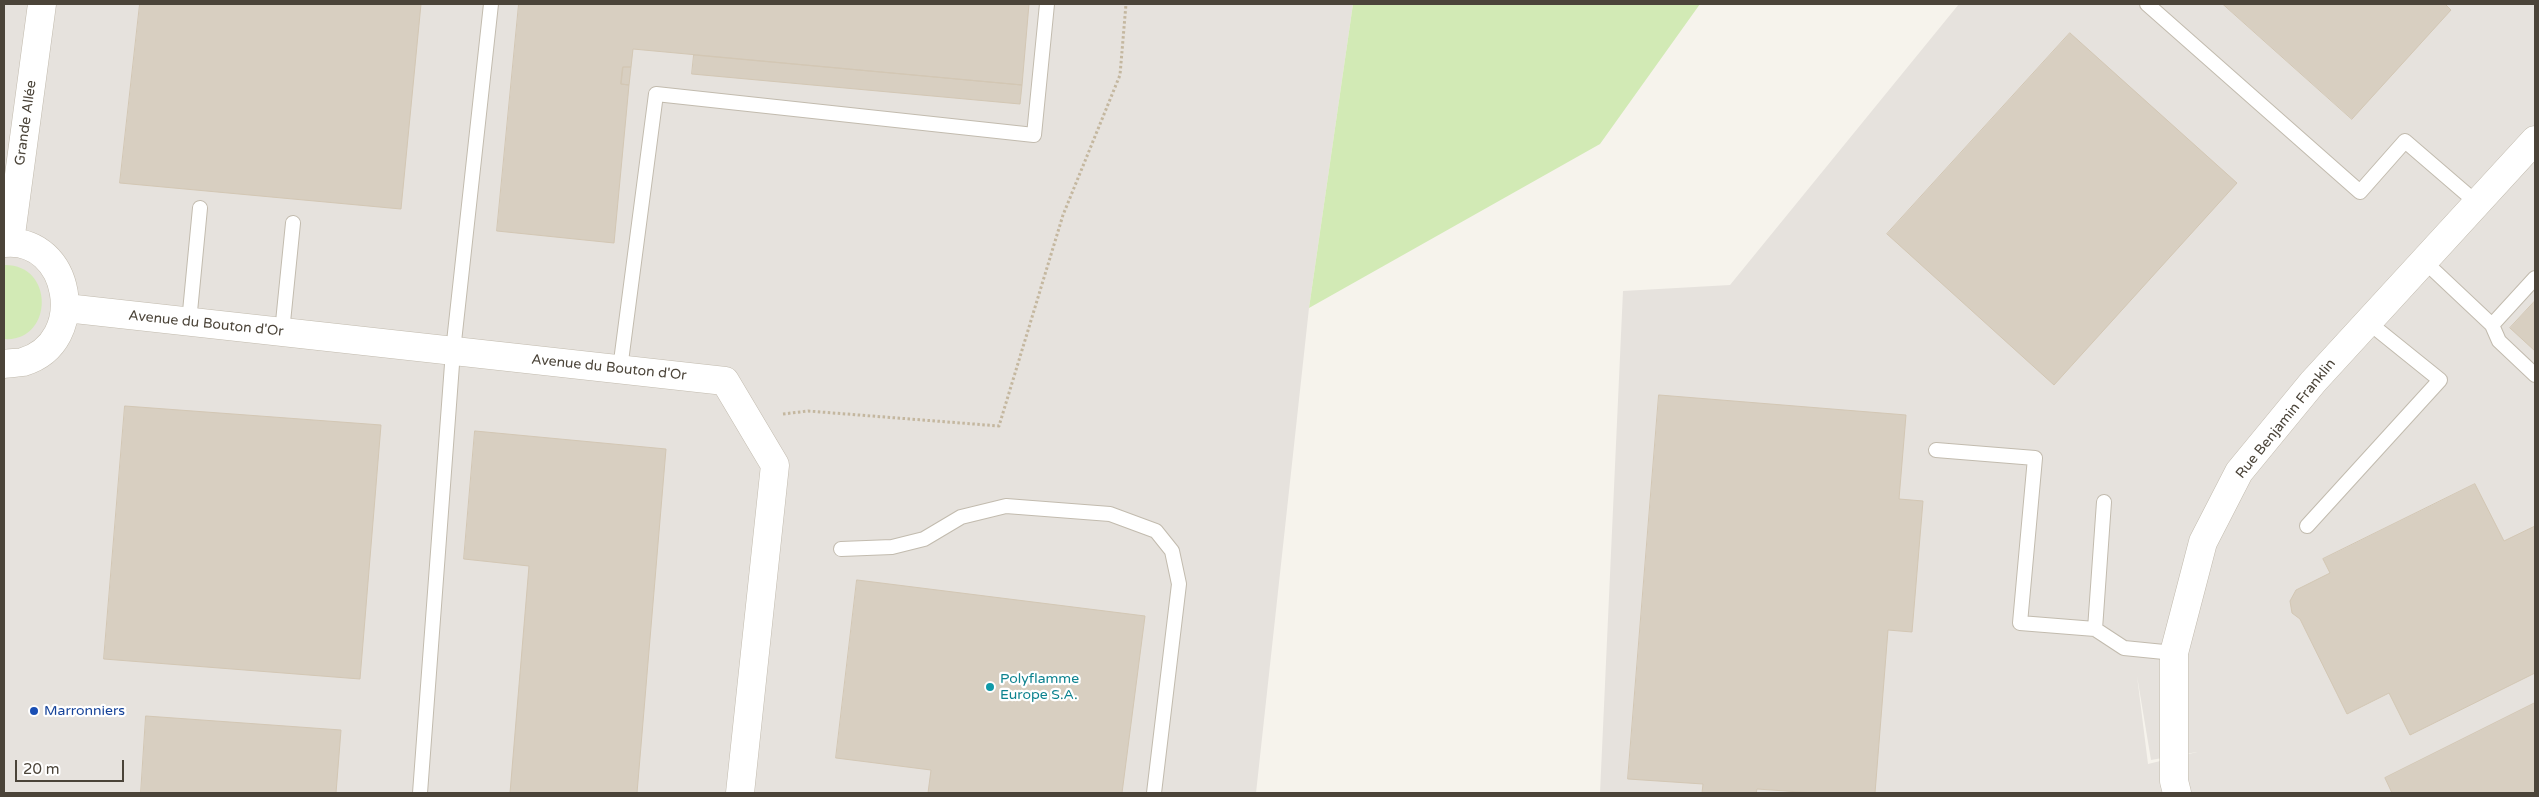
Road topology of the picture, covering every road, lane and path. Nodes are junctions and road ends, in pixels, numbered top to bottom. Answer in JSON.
{"nodes":[{"id":1,"x":42,"y":4,"type":"edge"},
{"id":2,"x":491,"y":4,"type":"edge"},
{"id":3,"x":1047,"y":4,"type":"edge"},
{"id":4,"x":1126,"y":4,"type":"edge"},
{"id":5,"x":2147,"y":4,"type":"edge"},
{"id":6,"x":2535,"y":140,"type":"edge"},
{"id":7,"x":2476,"y":203,"type":"junction"},
{"id":8,"x":200,"y":208,"type":"dead end"},
{"id":9,"x":293,"y":223,"type":"dead end"},
{"id":10,"x":7,"y":242,"type":"edge"},
{"id":11,"x":2424,"y":261,"type":"junction"},
{"id":12,"x":2535,"y":278,"type":"edge"},
{"id":13,"x":66,"y":308,"type":"junction"},
{"id":14,"x":189,"y":322,"type":"junction"},
{"id":15,"x":2368,"y":322,"type":"junction"},
{"id":16,"x":2492,"y":325,"type":"junction"},
{"id":17,"x":282,"y":332,"type":"junction"},
{"id":18,"x":453,"y":351,"type":"junction"},
{"id":19,"x":4,"y":364,"type":"edge"},
{"id":20,"x":620,"y":370,"type":"junction"},
{"id":21,"x":2535,"y":375,"type":"edge"},
{"id":22,"x":747,"y":418,"type":"junction"},
{"id":23,"x":1936,"y":450,"type":"dead end"},
{"id":24,"x":2104,"y":502,"type":"dead end"},
{"id":25,"x":2307,"y":526,"type":"dead end"},
{"id":26,"x":841,"y":549,"type":"dead end"},
{"id":27,"x":2095,"y":629,"type":"junction"},
{"id":28,"x":2174,"y":653,"type":"junction"},
{"id":29,"x":420,"y":793,"type":"edge"},
{"id":30,"x":740,"y":793,"type":"edge"},
{"id":31,"x":1154,"y":793,"type":"edge"},
{"id":32,"x":2177,"y":793,"type":"edge"}],
"edges":[{"from":1,"to":10,"type":"street","name":"Grande Allée"},
{"from":2,"to":18,"type":"lane"},
{"from":3,"to":20,"type":"lane"},
{"from":4,"to":22,"type":"path"},
{"from":5,"to":7,"type":"lane"},
{"from":6,"to":7,"type":"street","name":"Rue Benjamin Franklin"},
{"from":7,"to":11,"type":"street","name":"Rue Benjamin Franklin"},
{"from":8,"to":14,"type":"lane"},
{"from":9,"to":17,"type":"lane"},
{"from":10,"to":13,"type":"street","name":"Grande Allée"},
{"from":11,"to":15,"type":"street","name":"Rue Benjamin Franklin"},
{"from":11,"to":16,"type":"lane"},
{"from":12,"to":16,"type":"lane"},
{"from":13,"to":14,"type":"street","name":"Avenue du Bouton d'Or"},
{"from":13,"to":19,"type":"street","name":"Grande Allée"},
{"from":14,"to":17,"type":"street","name":"Avenue du Bouton d'Or"},
{"from":15,"to":25,"type":"lane"},
{"from":15,"to":28,"type":"street","name":"Rue Benjamin Franklin"},
{"from":16,"to":21,"type":"lane"},
{"from":17,"to":18,"type":"street","name":"Avenue du Bouton d'Or"},
{"from":18,"to":20,"type":"street","name":"Avenue du Bouton d'Or"},
{"from":18,"to":29,"type":"lane"},
{"from":20,"to":22,"type":"street","name":"Avenue du Bouton d'Or"},
{"from":22,"to":30,"type":"street","name":"Avenue du Bouton d'Or"},
{"from":23,"to":27,"type":"lane"},
{"from":24,"to":27,"type":"lane"},
{"from":26,"to":31,"type":"lane"},
{"from":27,"to":28,"type":"lane"},
{"from":28,"to":32,"type":"street","name":"Rue Benjamin Franklin"}]}
